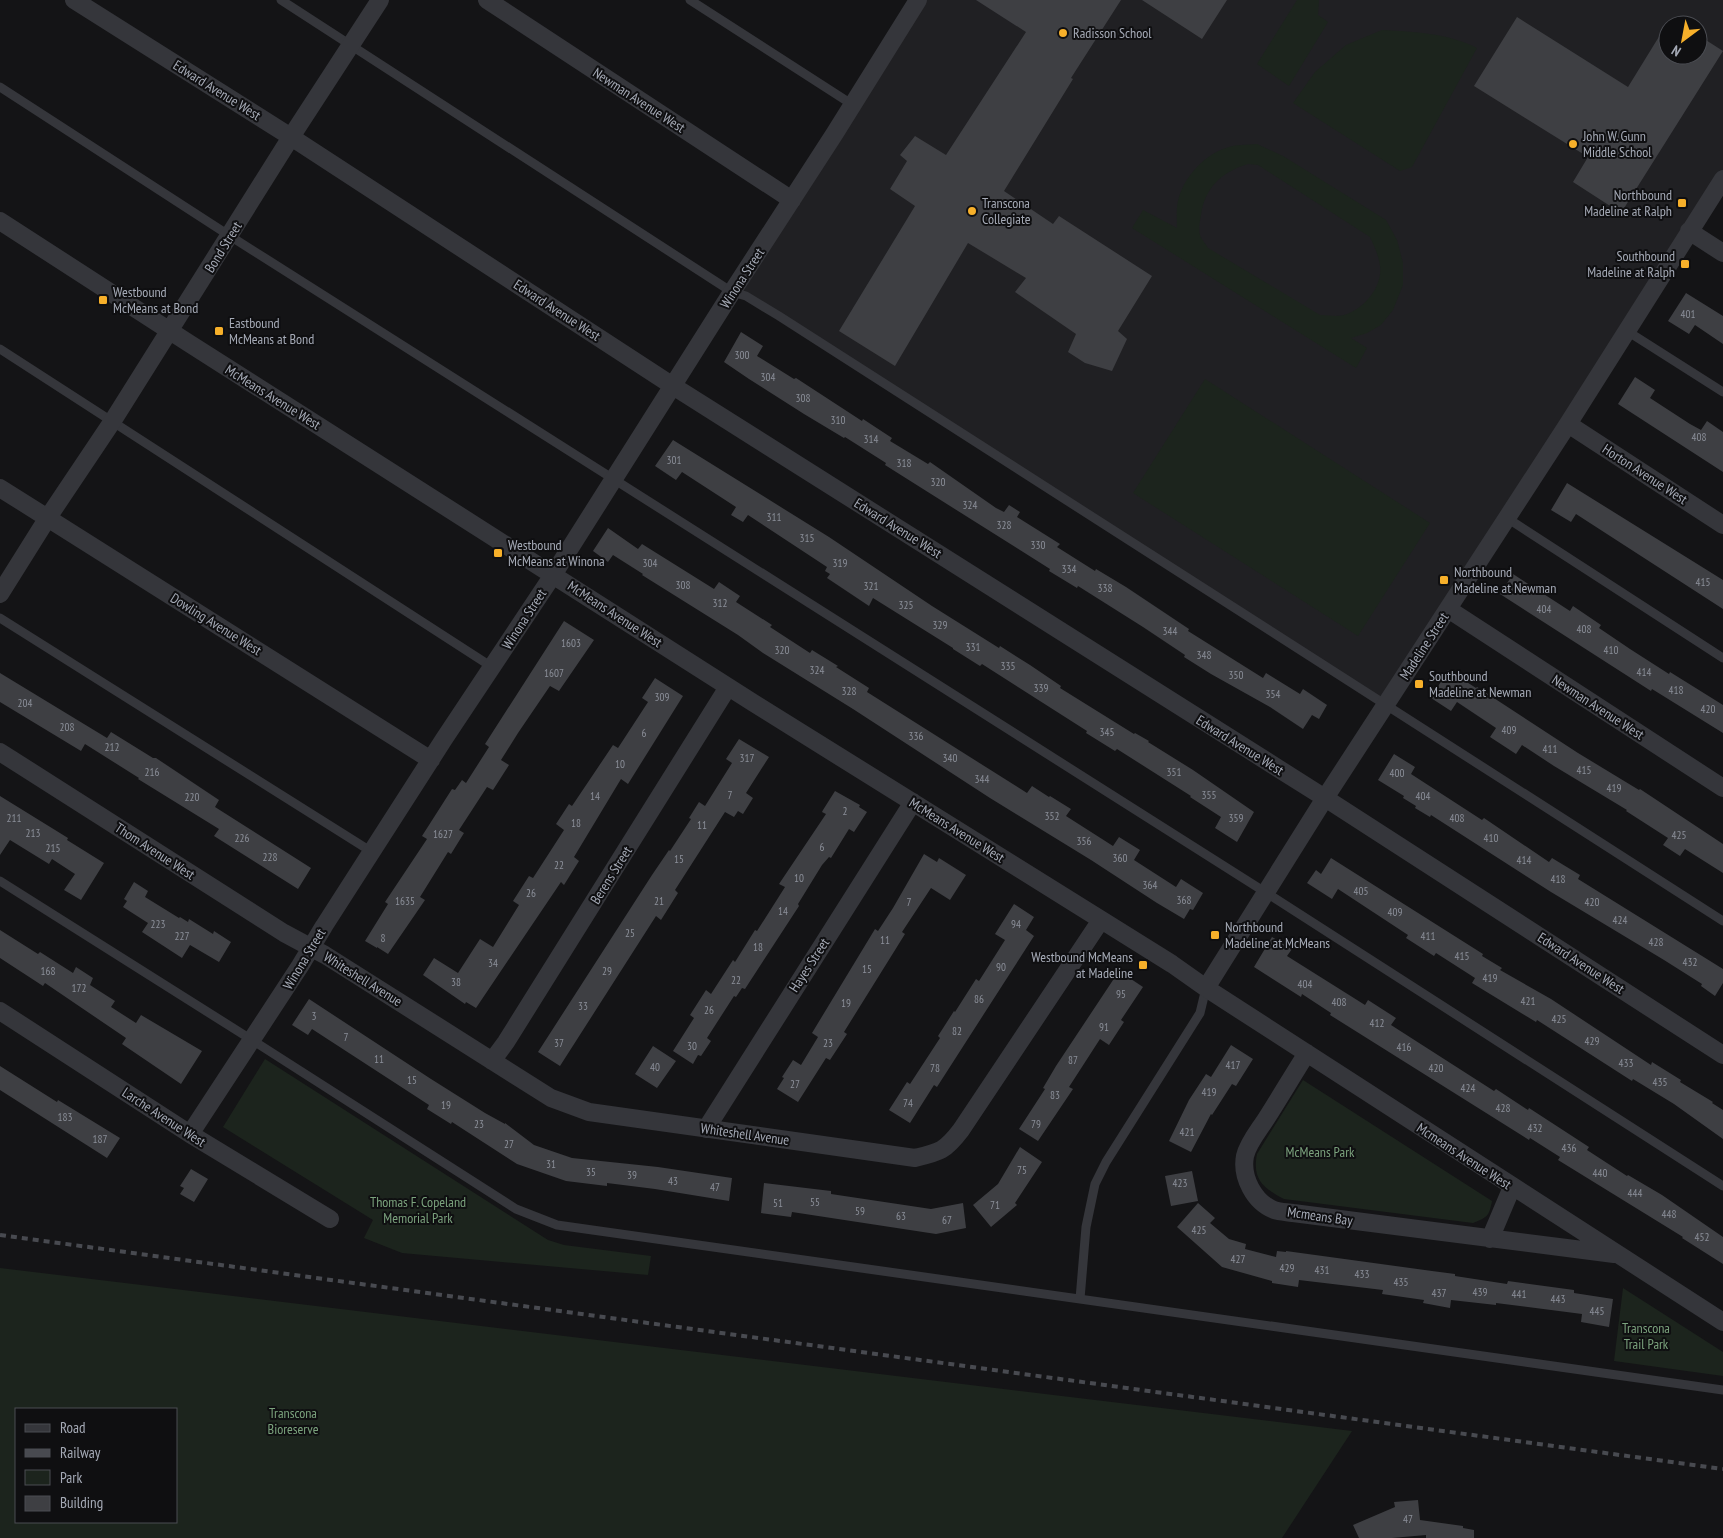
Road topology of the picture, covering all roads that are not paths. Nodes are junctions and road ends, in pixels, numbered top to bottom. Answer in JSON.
{"nodes":[{"id":1,"x":74,"y":0,"type":"edge"},
{"id":2,"x":281,"y":0,"type":"edge"},
{"id":3,"x":380,"y":0,"type":"edge"},
{"id":4,"x":487,"y":0,"type":"edge"},
{"id":5,"x":690,"y":0,"type":"edge"},
{"id":6,"x":913,"y":2,"type":"edge"},
{"id":7,"x":351,"y":45,"type":"junction"},
{"id":8,"x":0,"y":87,"type":"edge"},
{"id":9,"x":853,"y":105,"type":"junction"},
{"id":10,"x":291,"y":137,"type":"junction"},
{"id":11,"x":1723,"y":179,"type":"edge"},
{"id":12,"x":792,"y":200,"type":"junction"},
{"id":13,"x":0,"y":221,"type":"edge"},
{"id":14,"x":1689,"y":232,"type":"junction"},
{"id":15,"x":230,"y":236,"type":"junction"},
{"id":16,"x":1723,"y":254,"type":"edge"},
{"id":17,"x":732,"y":292,"type":"junction"},
{"id":18,"x":170,"y":331,"type":"junction"},
{"id":19,"x":1627,"y":331,"type":"junction"},
{"id":20,"x":0,"y":349,"type":"edge"},
{"id":21,"x":673,"y":386,"type":"junction"},
{"id":22,"x":1723,"y":392,"type":"edge"},
{"id":23,"x":112,"y":422,"type":"junction"},
{"id":24,"x":1568,"y":424,"type":"junction"},
{"id":25,"x":614,"y":479,"type":"junction"},
{"id":26,"x":0,"y":488,"type":"edge"},
{"id":27,"x":1507,"y":518,"type":"junction"},
{"id":28,"x":47,"y":519,"type":"junction"},
{"id":29,"x":1723,"y":524,"type":"edge"},
{"id":30,"x":553,"y":575,"type":"junction"},
{"id":31,"x":0,"y":594,"type":"edge"},
{"id":32,"x":1448,"y":609,"type":"junction"},
{"id":33,"x":0,"y":618,"type":"edge"},
{"id":34,"x":1723,"y":658,"type":"edge"},
{"id":35,"x":492,"y":667,"type":"junction"},
{"id":36,"x":728,"y":687,"type":"junction"},
{"id":37,"x":1386,"y":704,"type":"junction"},
{"id":38,"x":0,"y":752,"type":"edge"},
{"id":39,"x":432,"y":760,"type":"junction"},
{"id":40,"x":1723,"y":788,"type":"edge"},
{"id":41,"x":1325,"y":798,"type":"junction"},
{"id":42,"x":913,"y":802,"type":"junction"},
{"id":43,"x":372,"y":852,"type":"junction"},
{"id":44,"x":0,"y":881,"type":"edge"},
{"id":45,"x":1265,"y":892,"type":"junction"},
{"id":46,"x":1101,"y":920,"type":"junction"},
{"id":47,"x":1723,"y":921,"type":"edge"},
{"id":48,"x":311,"y":947,"type":"junction"},
{"id":49,"x":1206,"y":988,"type":"junction"},
{"id":50,"x":0,"y":1011,"type":"edge"},
{"id":51,"x":252,"y":1040,"type":"junction"},
{"id":52,"x":1307,"y":1053,"type":"junction"},
{"id":53,"x":1723,"y":1055,"type":"edge"},
{"id":54,"x":492,"y":1062,"type":"junction"},
{"id":55,"x":706,"y":1129,"type":"junction"},
{"id":56,"x":190,"y":1134,"type":"junction"},
{"id":57,"x":1723,"y":1186,"type":"edge"},
{"id":58,"x":1512,"y":1187,"type":"junction"},
{"id":59,"x":330,"y":1219,"type":"dead end"},
{"id":60,"x":1490,"y":1238,"type":"junction"},
{"id":61,"x":1619,"y":1255,"type":"junction"},
{"id":62,"x":1080,"y":1299,"type":"junction"},
{"id":63,"x":1723,"y":1322,"type":"edge"},
{"id":64,"x":1723,"y":1390,"type":"edge"}],
"edges":[{"from":1,"to":10,"type":"street","name":"Edward Avenue West"},
{"from":2,"to":7,"type":"lane"},
{"from":3,"to":7,"type":"street","name":"Bond Street"},
{"from":4,"to":12,"type":"street","name":"Newman Avenue West"},
{"from":5,"to":9,"type":"lane"},
{"from":6,"to":9,"type":"street","name":"Winona Street"},
{"from":7,"to":10,"type":"street","name":"Bond Street"},
{"from":7,"to":17,"type":"lane"},
{"from":8,"to":15,"type":"lane"},
{"from":9,"to":12,"type":"street","name":"Winona Street"},
{"from":10,"to":15,"type":"street","name":"Bond Street"},
{"from":10,"to":21,"type":"street","name":"Edward Avenue West"},
{"from":11,"to":14,"type":"street","name":"Madeline Street"},
{"from":12,"to":17,"type":"street","name":"Winona Street"},
{"from":13,"to":18,"type":"street","name":"McMeans Avenue West"},
{"from":14,"to":16,"type":"street"},
{"from":14,"to":19,"type":"street","name":"Madeline Street"},
{"from":15,"to":18,"type":"street","name":"Bond Street"},
{"from":15,"to":25,"type":"lane"},
{"from":17,"to":21,"type":"street","name":"Winona Street"},
{"from":17,"to":37,"type":"lane"},
{"from":18,"to":23,"type":"street","name":"Bond Street"},
{"from":18,"to":30,"type":"street","name":"McMeans Avenue West"},
{"from":19,"to":22,"type":"lane"},
{"from":19,"to":24,"type":"street","name":"Madeline Street"},
{"from":20,"to":23,"type":"lane"},
{"from":21,"to":25,"type":"street","name":"Winona Street"},
{"from":21,"to":41,"type":"street","name":"Edward Avenue West"},
{"from":23,"to":28,"type":"street","name":"Bond Street"},
{"from":23,"to":35,"type":"lane"},
{"from":24,"to":27,"type":"street","name":"Madeline Street"},
{"from":24,"to":29,"type":"street","name":"Horton Avenue West"},
{"from":25,"to":30,"type":"street","name":"Winona Street"},
{"from":25,"to":45,"type":"lane"},
{"from":26,"to":28,"type":"street","name":"Dowling Avenue West"},
{"from":27,"to":32,"type":"street","name":"Madeline Street"},
{"from":27,"to":34,"type":"lane"},
{"from":28,"to":31,"type":"street","name":"Bond Street"},
{"from":28,"to":39,"type":"street","name":"Dowling Avenue West"},
{"from":30,"to":35,"type":"street","name":"Winona Street"},
{"from":30,"to":36,"type":"street","name":"McMeans Avenue West"},
{"from":32,"to":37,"type":"street","name":"Madeline Street"},
{"from":32,"to":40,"type":"street","name":"Newman Avenue West"},
{"from":33,"to":43,"type":"lane"},
{"from":35,"to":39,"type":"street","name":"Winona Street"},
{"from":36,"to":42,"type":"street","name":"McMeans Avenue West"},
{"from":36,"to":54,"type":"street","name":"Berens Street"},
{"from":37,"to":41,"type":"street","name":"Madeline Street"},
{"from":37,"to":47,"type":"lane"},
{"from":38,"to":48,"type":"street","name":"Thom Avenue West"},
{"from":39,"to":43,"type":"street","name":"Winona Street"},
{"from":41,"to":45,"type":"street","name":"Madeline Street"},
{"from":41,"to":53,"type":"street","name":"Edward Avenue West"},
{"from":42,"to":46,"type":"street","name":"McMeans Avenue West"},
{"from":42,"to":55,"type":"street","name":"Hayes Street"},
{"from":43,"to":48,"type":"street","name":"Winona Street"},
{"from":44,"to":51,"type":"lane"},
{"from":45,"to":49,"type":"street","name":"Madeline Street"},
{"from":45,"to":57,"type":"lane"},
{"from":46,"to":49,"type":"street","name":"McMeans Avenue West"},
{"from":46,"to":55,"type":"street","name":"Whiteshell Avenue"},
{"from":48,"to":51,"type":"street","name":"Winona Street"},
{"from":48,"to":54,"type":"street","name":"Whiteshell Avenue"},
{"from":49,"to":52,"type":"street","name":"Mcmeans Avenue West"},
{"from":49,"to":62,"type":"lane"},
{"from":50,"to":56,"type":"street","name":"Larche Avenue West"},
{"from":51,"to":56,"type":"street","name":"Winona Street"},
{"from":51,"to":62,"type":"lane"},
{"from":52,"to":58,"type":"street","name":"Mcmeans Avenue West"},
{"from":52,"to":60,"type":"street","name":"Mcmeans Bay"},
{"from":54,"to":55,"type":"street","name":"Whiteshell Avenue"},
{"from":56,"to":59,"type":"street","name":"Larche Avenue West"},
{"from":58,"to":60,"type":"street"},
{"from":58,"to":61,"type":"street","name":"Mcmeans Avenue West"},
{"from":60,"to":61,"type":"street","name":"Mcmeans Bay"},
{"from":61,"to":63,"type":"street","name":"Mcmeans Avenue West"},
{"from":62,"to":64,"type":"lane"}]}
